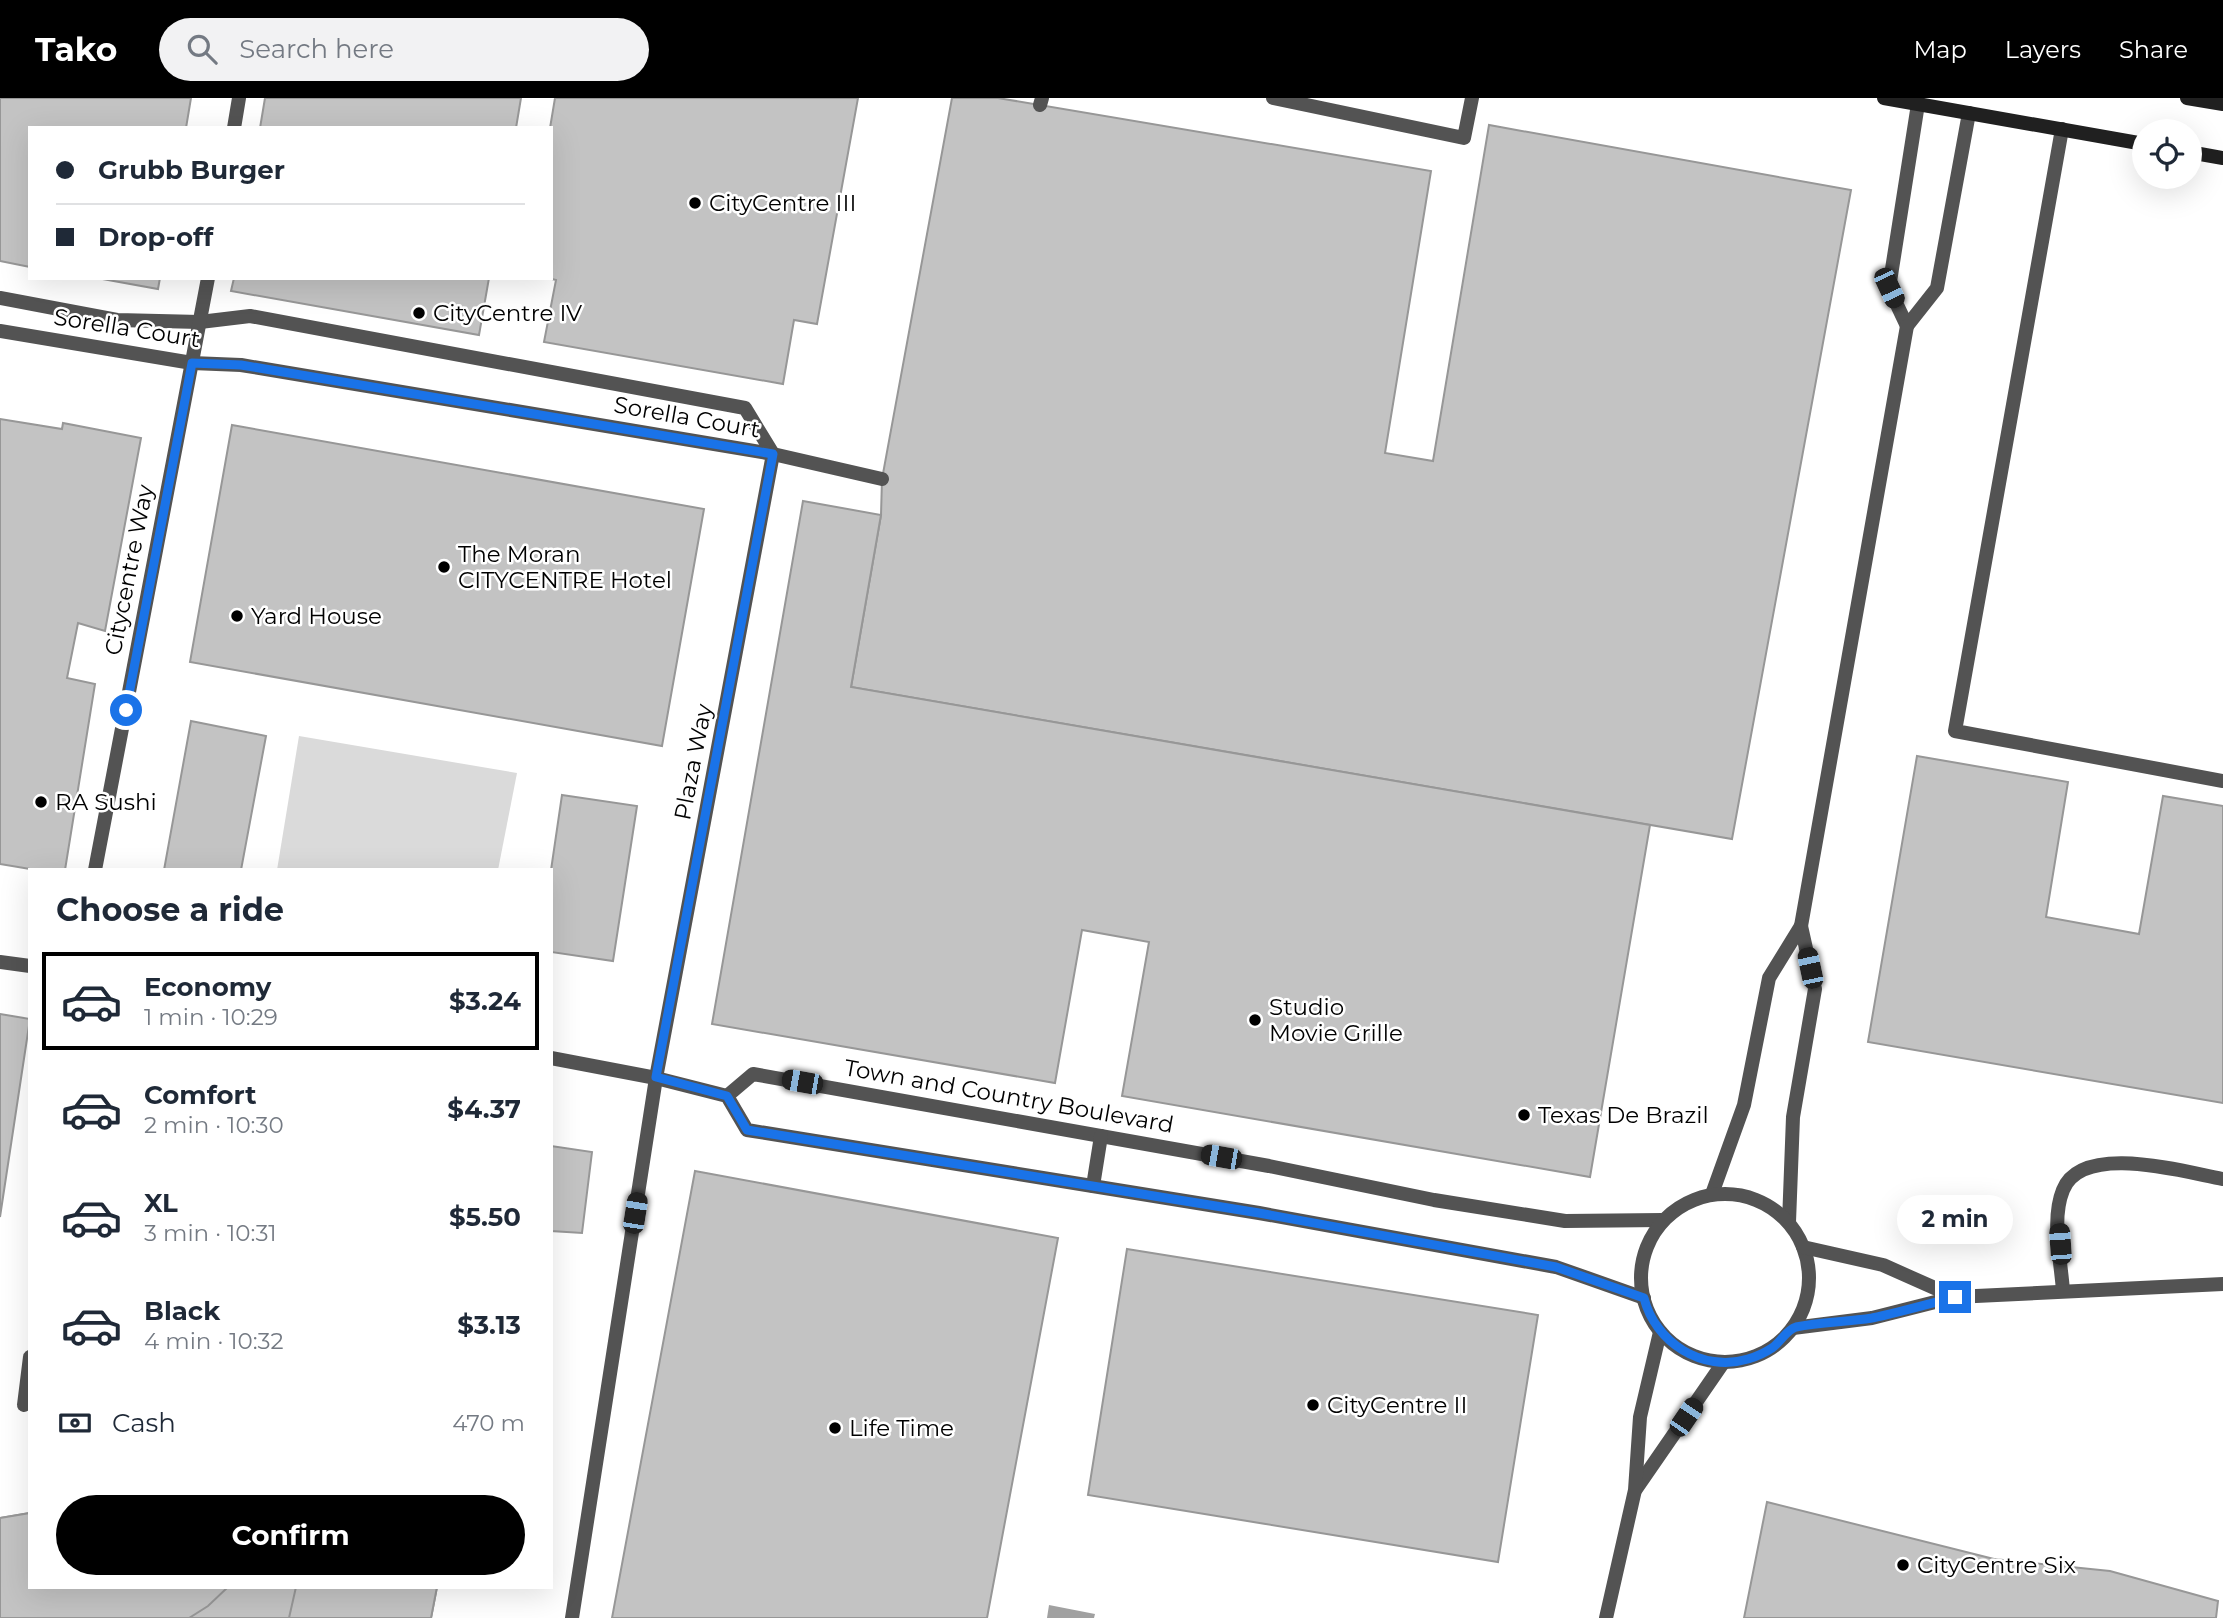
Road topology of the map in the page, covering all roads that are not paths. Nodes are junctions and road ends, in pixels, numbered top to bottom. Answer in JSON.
{"nodes":[{"id":1,"x":239,"y":98,"type":"edge"},
{"id":2,"x":1273,"y":98,"type":"edge"},
{"id":3,"x":1472,"y":98,"type":"edge"},
{"id":4,"x":1884,"y":98,"type":"edge"},
{"id":5,"x":2187,"y":98,"type":"edge"},
{"id":6,"x":1918,"y":104,"type":"junction"},
{"id":7,"x":2223,"y":104,"type":"edge"},
{"id":8,"x":1969,"y":113,"type":"junction"},
{"id":9,"x":234,"y":126,"type":"edge"},
{"id":10,"x":2062,"y":129,"type":"junction"},
{"id":11,"x":2132,"y":142,"type":"edge"},
{"id":12,"x":2202,"y":154,"type":"edge"},
{"id":13,"x":2223,"y":158,"type":"edge"},
{"id":14,"x":208,"y":280,"type":"edge"},
{"id":15,"x":0,"y":298,"type":"edge"},
{"id":16,"x":200,"y":322,"type":"junction"},
{"id":17,"x":1907,"y":327,"type":"junction"},
{"id":18,"x":0,"y":331,"type":"edge"},
{"id":19,"x":192,"y":363,"type":"junction"},
{"id":20,"x":773,"y":454,"type":"junction"},
{"id":21,"x":882,"y":479,"type":"dead end"},
{"id":22,"x":2223,"y":781,"type":"edge"},
{"id":23,"x":95,"y":868,"type":"edge"},
{"id":24,"x":1801,"y":926,"type":"junction"},
{"id":25,"x":0,"y":962,"type":"edge"},
{"id":26,"x":28,"y":966,"type":"edge"},
{"id":27,"x":553,"y":1058,"type":"edge"},
{"id":28,"x":656,"y":1077,"type":"junction"},
{"id":29,"x":727,"y":1096,"type":"junction"},
{"id":30,"x":1101,"y":1136,"type":"junction"},
{"id":31,"x":2223,"y":1179,"type":"edge"},
{"id":32,"x":1093,"y":1186,"type":"junction"},
{"id":33,"x":1712,"y":1194,"type":"junction"},
{"id":34,"x":1663,"y":1220,"type":"junction"},
{"id":35,"x":1789,"y":1222,"type":"junction"},
{"id":36,"x":1803,"y":1247,"type":"junction"},
{"id":37,"x":2223,"y":1284,"type":"edge"},
{"id":38,"x":2063,"y":1291,"type":"junction"},
{"id":39,"x":1955,"y":1297,"type":"junction"},
{"id":40,"x":1644,"y":1298,"type":"junction"},
{"id":41,"x":1793,"y":1328,"type":"junction"},
{"id":42,"x":1660,"y":1332,"type":"junction"},
{"id":43,"x":1723,"y":1363,"type":"junction"},
{"id":44,"x":28,"y":1373,"type":"edge"},
{"id":45,"x":24,"y":1405,"type":"dead end"},
{"id":46,"x":1635,"y":1490,"type":"junction"},
{"id":47,"x":572,"y":1618,"type":"edge"},
{"id":48,"x":1606,"y":1618,"type":"edge"}],
"edges":[{"from":1,"to":9,"type":"street"},
{"from":2,"to":3,"type":"street"},
{"from":4,"to":6,"type":"main road"},
{"from":5,"to":7,"type":"main road"},
{"from":6,"to":8,"type":"main road"},
{"from":6,"to":17,"type":"street"},
{"from":8,"to":10,"type":"main road"},
{"from":8,"to":17,"type":"street"},
{"from":10,"to":11,"type":"main road"},
{"from":10,"to":22,"type":"street"},
{"from":12,"to":13,"type":"main road"},
{"from":14,"to":16,"type":"street","name":"Citycentre Way"},
{"from":15,"to":16,"type":"street","name":"Sorella Court"},
{"from":16,"to":19,"type":"street","name":"Citycentre Way"},
{"from":16,"to":20,"type":"street","name":"Sorella Court"},
{"from":17,"to":24,"type":"street"},
{"from":18,"to":19,"type":"street","name":"Sorella Court"},
{"from":19,"to":20,"type":"street","name":"Sorella Court"},
{"from":19,"to":23,"type":"street","name":"Citycentre Way"},
{"from":20,"to":21,"type":"street"},
{"from":20,"to":28,"type":"street","name":"Plaza Way"},
{"from":24,"to":33,"type":"street"},
{"from":24,"to":35,"type":"street"},
{"from":25,"to":26,"type":"street"},
{"from":27,"to":28,"type":"street"},
{"from":28,"to":29,"type":"street"},
{"from":28,"to":47,"type":"street","name":"Plaza Way"},
{"from":29,"to":30,"type":"street","name":"Town and Country Boulevard"},
{"from":29,"to":32,"type":"street"},
{"from":30,"to":32,"type":"street"},
{"from":30,"to":34,"type":"street","name":"Town and Country Boulevard"},
{"from":31,"to":38,"type":"street"},
{"from":32,"to":40,"type":"street"},
{"from":33,"to":34,"type":"street"},
{"from":33,"to":35,"type":"street"},
{"from":34,"to":40,"type":"street"},
{"from":35,"to":36,"type":"street"},
{"from":36,"to":39,"type":"street"},
{"from":36,"to":41,"type":"street"},
{"from":37,"to":38,"type":"street"},
{"from":38,"to":39,"type":"street"},
{"from":39,"to":41,"type":"street"},
{"from":40,"to":42,"type":"street"},
{"from":41,"to":43,"type":"street"},
{"from":42,"to":43,"type":"street"},
{"from":42,"to":46,"type":"street"},
{"from":43,"to":46,"type":"street"},
{"from":44,"to":45,"type":"street"},
{"from":46,"to":48,"type":"street"}]}
